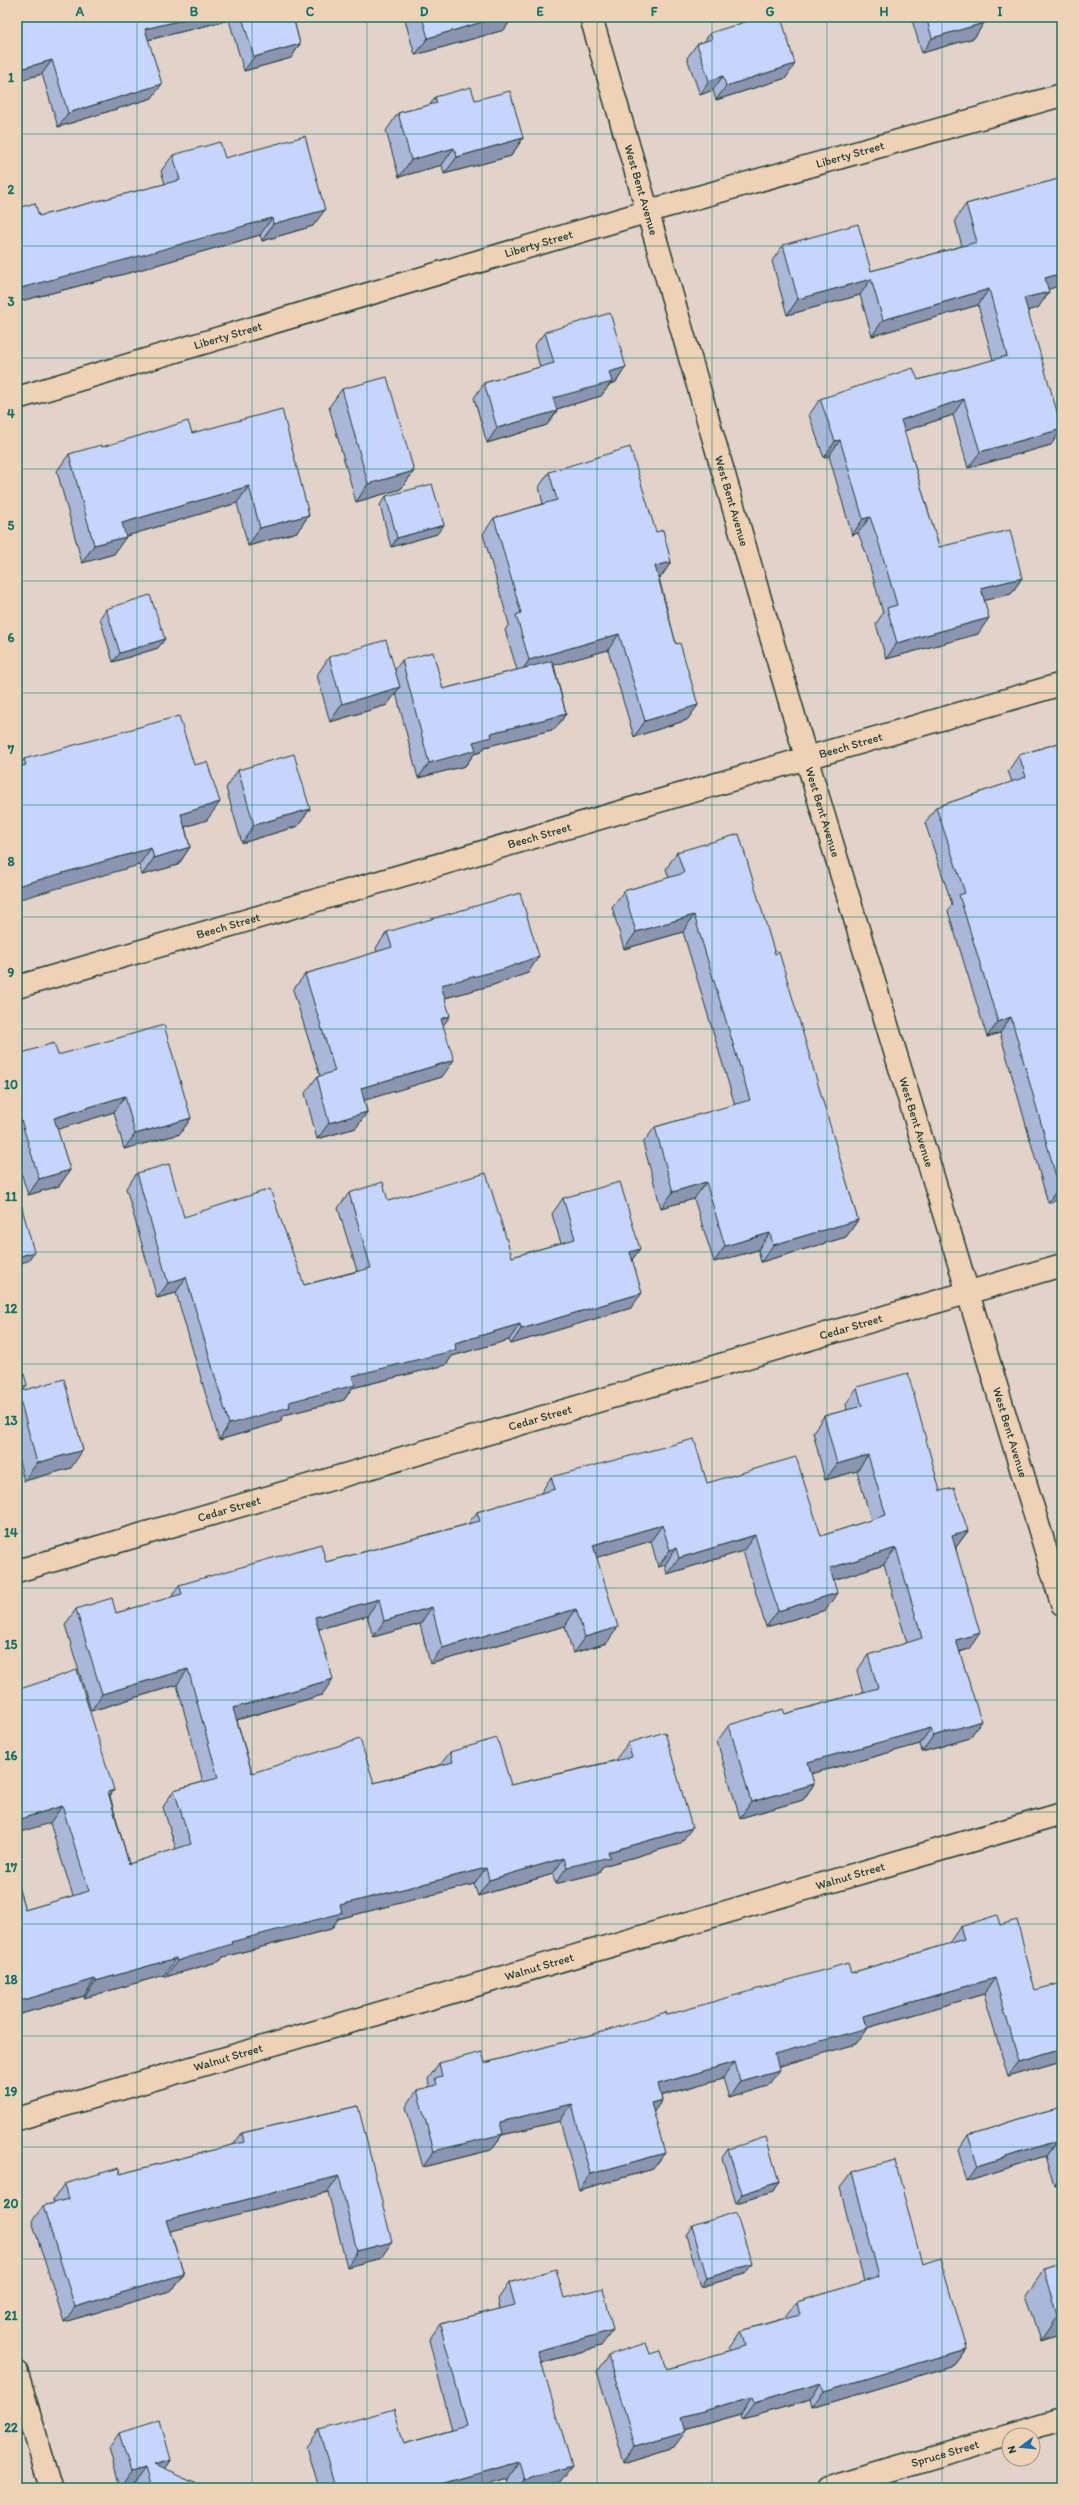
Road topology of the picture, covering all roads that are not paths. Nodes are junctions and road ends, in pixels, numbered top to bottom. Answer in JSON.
{"nodes":[{"id":1,"x":591,"y":17,"type":"edge"},
{"id":2,"x":1062,"y":95,"type":"edge"},
{"id":3,"x":649,"y":211,"type":"junction"},
{"id":4,"x":17,"y":398,"type":"edge"},
{"id":5,"x":1062,"y":684,"type":"edge"},
{"id":6,"x":806,"y":756,"type":"junction"},
{"id":7,"x":17,"y":987,"type":"edge"},
{"id":8,"x":1062,"y":1265,"type":"edge"},
{"id":9,"x":966,"y":1292,"type":"junction"},
{"id":10,"x":17,"y":1571,"type":"edge"},
{"id":11,"x":1062,"y":1604,"type":"edge"},
{"id":12,"x":1062,"y":1814,"type":"edge"},
{"id":13,"x":17,"y":2119,"type":"edge"},
{"id":14,"x":17,"y":2373,"type":"edge"},
{"id":15,"x":1062,"y":2419,"type":"edge"},
{"id":16,"x":51,"y":2488,"type":"edge"},
{"id":17,"x":828,"y":2488,"type":"edge"}],
"edges":[{"from":1,"to":3,"type":"street","name":"West Bent Avenue"},
{"from":2,"to":3,"type":"street","name":"Liberty Street"},
{"from":3,"to":4,"type":"street","name":"Liberty Street"},
{"from":3,"to":6,"type":"street","name":"West Bent Avenue"},
{"from":5,"to":6,"type":"street","name":"Beech Street"},
{"from":6,"to":7,"type":"street","name":"Beech Street"},
{"from":6,"to":9,"type":"street","name":"West Bent Avenue"},
{"from":8,"to":9,"type":"street","name":"Cedar Street"},
{"from":9,"to":10,"type":"street","name":"Cedar Street"},
{"from":9,"to":11,"type":"street","name":"West Bent Avenue"},
{"from":12,"to":13,"type":"street","name":"Walnut Street"},
{"from":14,"to":16,"type":"street"},
{"from":15,"to":17,"type":"street","name":"Spruce Street"}]}
